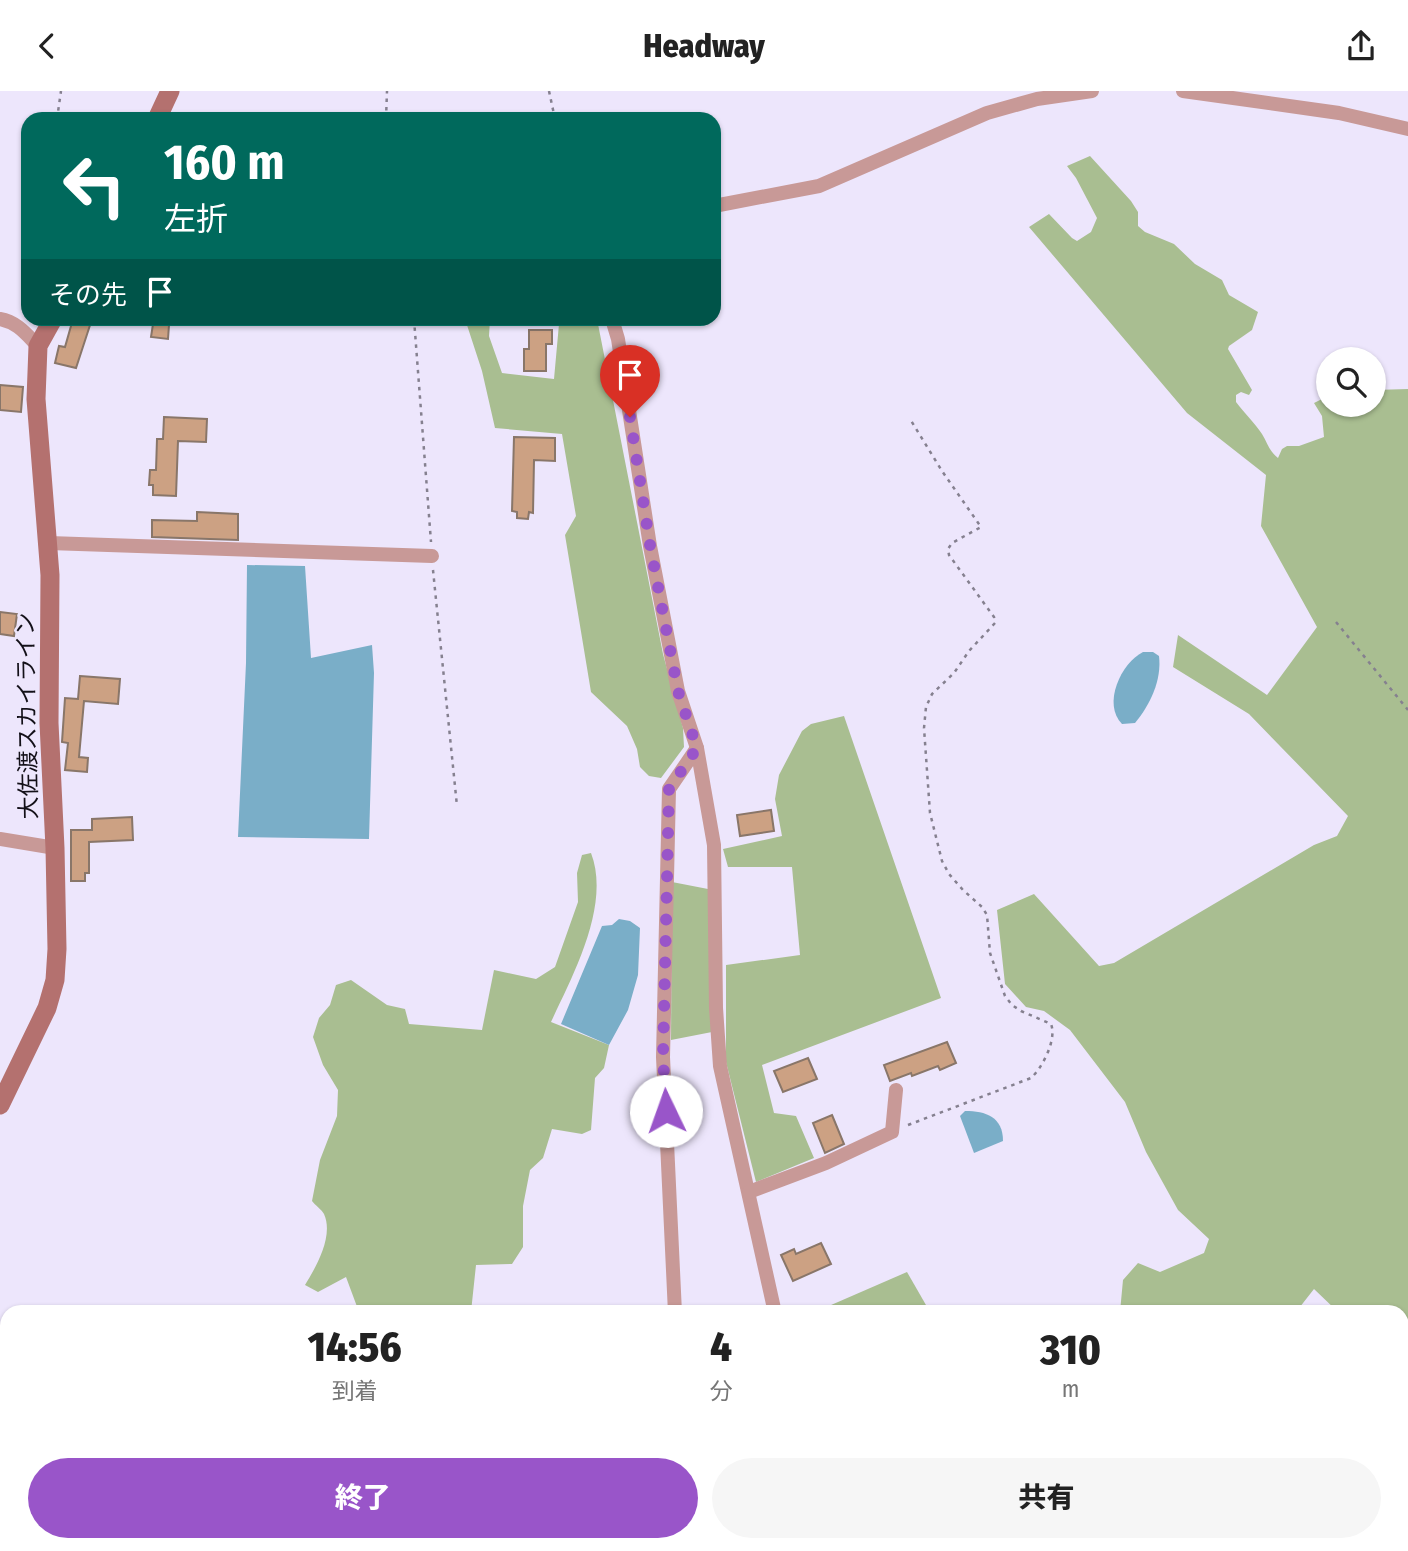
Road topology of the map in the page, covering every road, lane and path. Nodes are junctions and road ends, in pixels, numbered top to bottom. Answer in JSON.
{"nodes":[{"id":1,"x":61,"y":91,"type":"edge"},
{"id":2,"x":170,"y":91,"type":"edge"},
{"id":3,"x":387,"y":91,"type":"edge"},
{"id":4,"x":549,"y":91,"type":"edge"},
{"id":5,"x":1093,"y":91,"type":"edge"},
{"id":6,"x":1183,"y":91,"type":"edge"},
{"id":7,"x":58,"y":112,"type":"edge"},
{"id":8,"x":160,"y":112,"type":"edge"},
{"id":9,"x":386,"y":112,"type":"edge"},
{"id":10,"x":554,"y":112,"type":"edge"},
{"id":11,"x":1408,"y":129,"type":"edge"},
{"id":12,"x":721,"y":205,"type":"edge"},
{"id":13,"x":0,"y":319,"type":"edge"},
{"id":14,"x":49,"y":326,"type":"edge"},
{"id":15,"x":614,"y":326,"type":"edge"},
{"id":16,"x":38,"y":346,"type":"junction"},
{"id":17,"x":910,"y":419,"type":"dead end"},
{"id":18,"x":49,"y":544,"type":"junction"},
{"id":19,"x":432,"y":556,"type":"dead end"},
{"id":20,"x":1336,"y":622,"type":"dead end"},
{"id":21,"x":1408,"y":710,"type":"edge"},
{"id":22,"x":697,"y":748,"type":"junction"},
{"id":23,"x":0,"y":839,"type":"edge"},
{"id":24,"x":55,"y":848,"type":"junction"},
{"id":25,"x":896,"y":1090,"type":"dead end"},
{"id":26,"x":0,"y":1105,"type":"edge"},
{"id":27,"x":892,"y":1132,"type":"junction"},
{"id":28,"x":749,"y":1192,"type":"junction"},
{"id":29,"x":675,"y":1305,"type":"edge"},
{"id":30,"x":773,"y":1305,"type":"edge"}],
"edges":[{"from":1,"to":7,"type":"path"},
{"from":2,"to":8,"type":"street"},
{"from":3,"to":9,"type":"path"},
{"from":4,"to":10,"type":"path"},
{"from":5,"to":12,"type":"street"},
{"from":6,"to":11,"type":"street"},
{"from":13,"to":16,"type":"street"},
{"from":14,"to":16,"type":"street","name":"大佐渡スカイライン"},
{"from":15,"to":22,"type":"street"},
{"from":16,"to":18,"type":"street","name":"大佐渡スカイライン"},
{"from":17,"to":27,"type":"path"},
{"from":18,"to":19,"type":"street"},
{"from":18,"to":24,"type":"street","name":"大佐渡スカイライン"},
{"from":20,"to":21,"type":"path"},
{"from":22,"to":28,"type":"street"},
{"from":22,"to":29,"type":"street"},
{"from":23,"to":24,"type":"street"},
{"from":24,"to":26,"type":"street","name":"大佐渡スカイライン"},
{"from":25,"to":27,"type":"street"},
{"from":27,"to":28,"type":"street"},
{"from":28,"to":30,"type":"street"}]}
